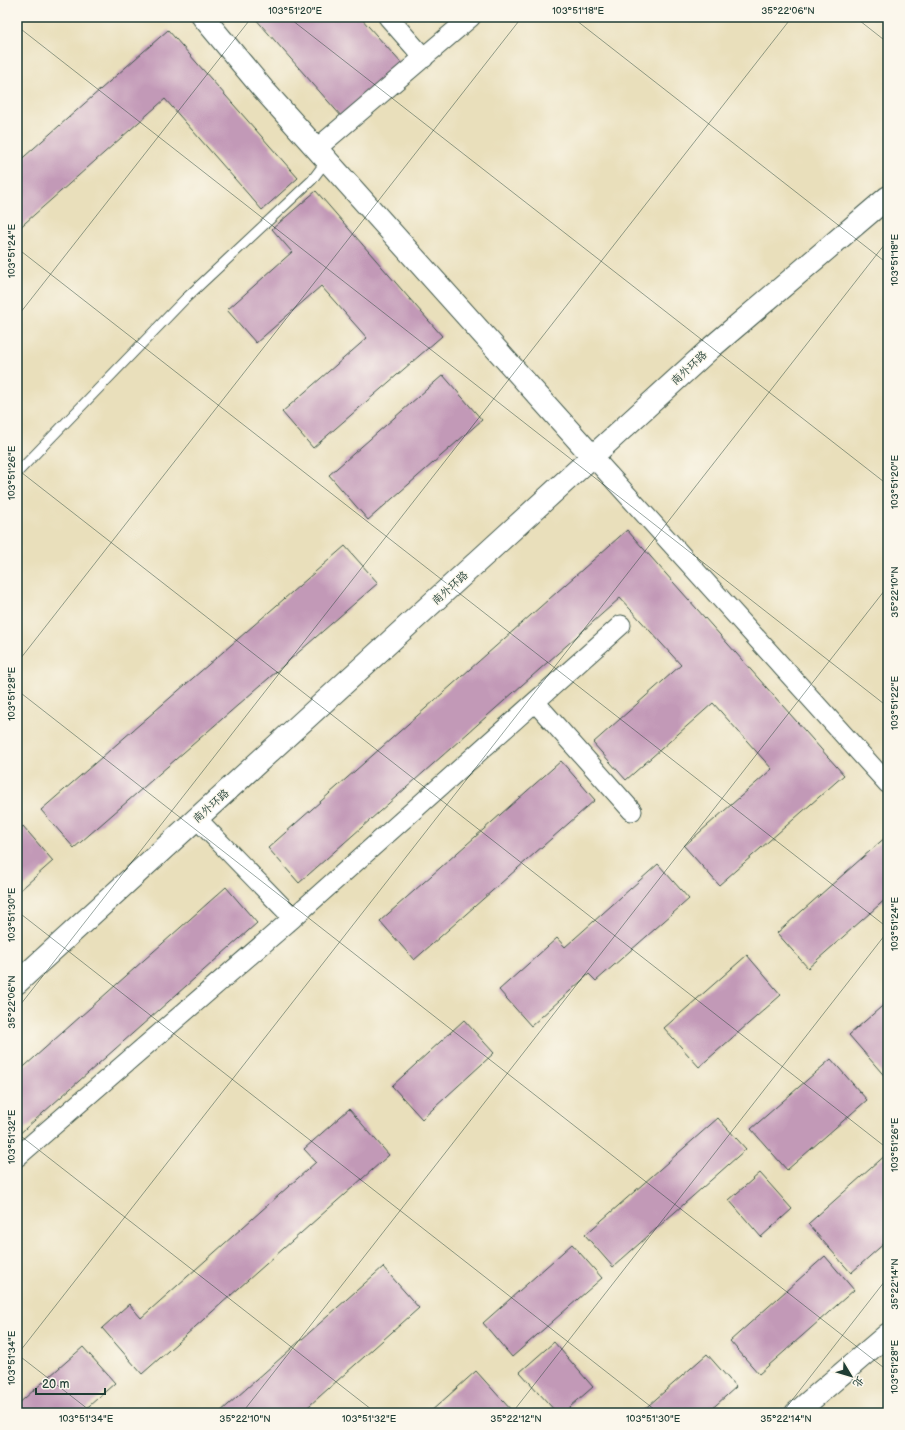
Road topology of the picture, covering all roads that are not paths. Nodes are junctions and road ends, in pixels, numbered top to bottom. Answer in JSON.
{"nodes":[{"id":1,"x":203,"y":17,"type":"edge"},
{"id":2,"x":388,"y":17,"type":"edge"},
{"id":3,"x":471,"y":17,"type":"edge"},
{"id":4,"x":424,"y":58,"type":"junction"},
{"id":5,"x":322,"y":154,"type":"junction"},
{"id":6,"x":888,"y":198,"type":"edge"},
{"id":7,"x":593,"y":457,"type":"junction"},
{"id":8,"x":17,"y":473,"type":"edge"},
{"id":9,"x":621,"y":625,"type":"dead end"},
{"id":10,"x":535,"y":702,"type":"junction"},
{"id":11,"x":888,"y":784,"type":"edge"},
{"id":12,"x":632,"y":811,"type":"dead end"},
{"id":13,"x":197,"y":819,"type":"junction"},
{"id":14,"x":293,"y":918,"type":"junction"},
{"id":15,"x":17,"y":983,"type":"edge"},
{"id":16,"x":17,"y":1157,"type":"edge"},
{"id":17,"x":888,"y":1334,"type":"edge"},
{"id":18,"x":796,"y":1413,"type":"edge"}],
"edges":[{"from":1,"to":5,"type":"street"},
{"from":2,"to":4,"type":"street"},
{"from":3,"to":4,"type":"street"},
{"from":4,"to":5,"type":"street"},
{"from":5,"to":7,"type":"street"},
{"from":5,"to":8,"type":"lane"},
{"from":6,"to":7,"type":"street","name":"南外环路"},
{"from":7,"to":11,"type":"street"},
{"from":7,"to":13,"type":"street","name":"南外环路"},
{"from":9,"to":10,"type":"street"},
{"from":10,"to":12,"type":"street"},
{"from":10,"to":14,"type":"street"},
{"from":13,"to":14,"type":"street"},
{"from":13,"to":15,"type":"street","name":"南外环路"},
{"from":14,"to":16,"type":"street"},
{"from":17,"to":18,"type":"street"}]}
